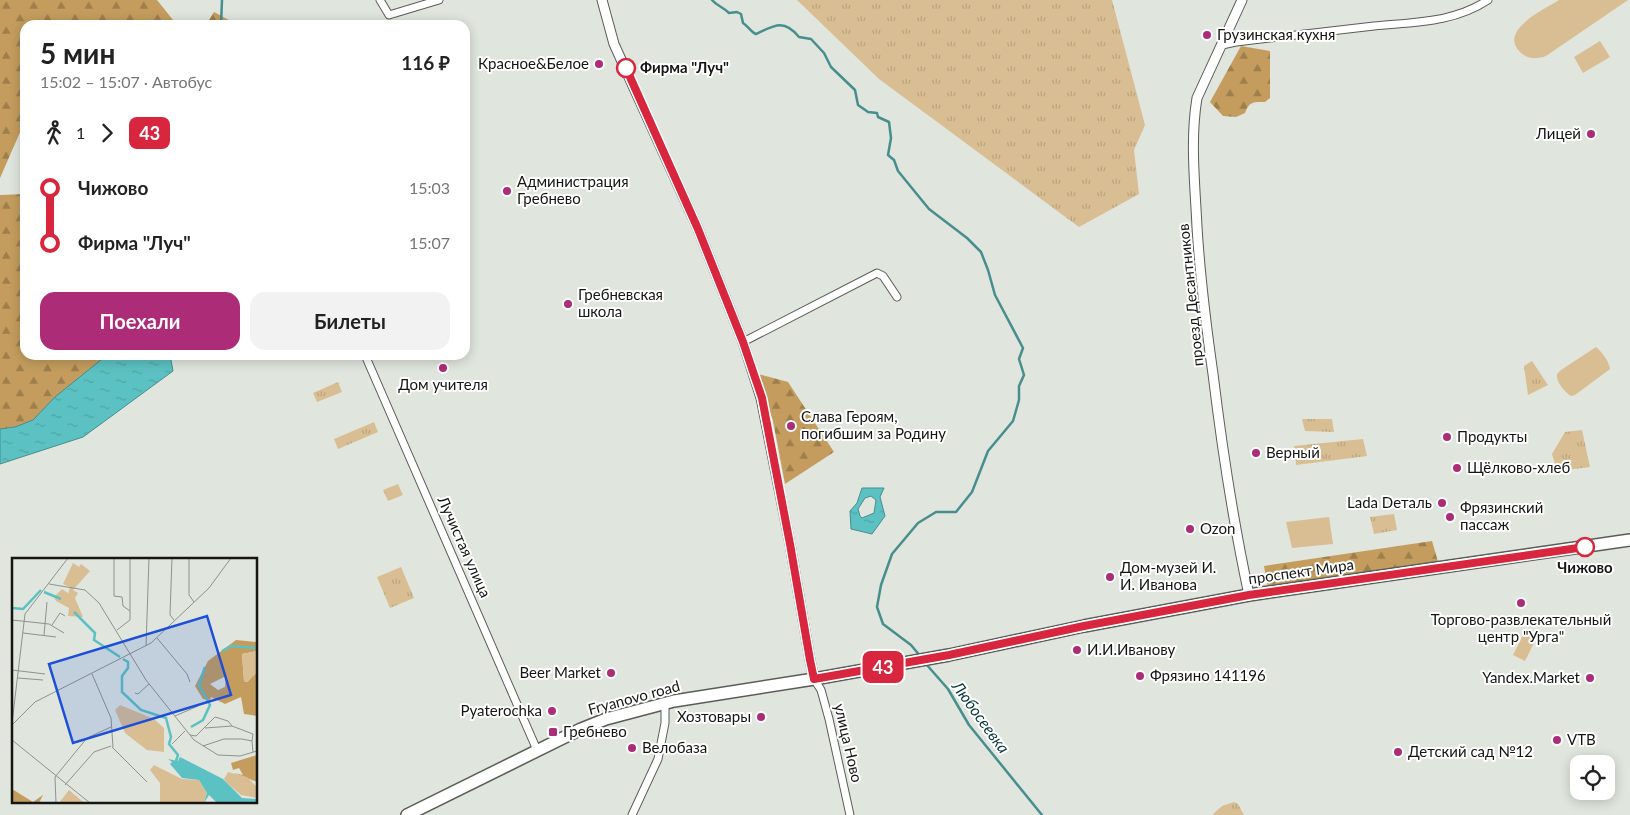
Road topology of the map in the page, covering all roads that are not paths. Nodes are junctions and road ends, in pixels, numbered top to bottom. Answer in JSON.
{"nodes":[{"id":1,"x":380,"y":0,"type":"edge"},
{"id":2,"x":440,"y":0,"type":"edge"},
{"id":3,"x":602,"y":0,"type":"edge"},
{"id":4,"x":1242,"y":0,"type":"edge"},
{"id":5,"x":1488,"y":0,"type":"edge"},
{"id":6,"x":1222,"y":46,"type":"junction"},
{"id":7,"x":897,"y":297,"type":"dead end"},
{"id":8,"x":743,"y":342,"type":"junction"},
{"id":9,"x":367,"y":360,"type":"edge"},
{"id":10,"x":1630,"y":540,"type":"edge"},
{"id":11,"x":1249,"y":595,"type":"junction"},
{"id":12,"x":887,"y":666,"type":"joint"},
{"id":13,"x":814,"y":679,"type":"junction"},
{"id":14,"x":665,"y":703,"type":"junction"},
{"id":15,"x":537,"y":750,"type":"junction"},
{"id":16,"x":407,"y":815,"type":"edge"},
{"id":17,"x":632,"y":815,"type":"edge"},
{"id":18,"x":850,"y":815,"type":"edge"}],
"edges":[{"from":1,"to":2,"type":"street"},
{"from":3,"to":8,"type":"street"},
{"from":4,"to":6,"type":"street","name":"проезд Десантников"},
{"from":5,"to":6,"type":"street"},
{"from":6,"to":11,"type":"street","name":"проезд Десантников"},
{"from":7,"to":8,"type":"street"},
{"from":8,"to":13,"type":"street"},
{"from":9,"to":15,"type":"street","name":"Лучистая улица"},
{"from":10,"to":11,"type":"main road","name":"проспект Мира"},
{"from":11,"to":12,"type":"main road","name":"проспект Мира"},
{"from":12,"to":13,"type":"main road","name":"Fryanovo road"},
{"from":13,"to":14,"type":"main road","name":"Fryanovo road"},
{"from":13,"to":18,"type":"street","name":"улица Ново"},
{"from":14,"to":15,"type":"main road","name":"Fryanovo road"},
{"from":14,"to":17,"type":"street"},
{"from":15,"to":16,"type":"main road","name":"Fryanovo road"}]}
